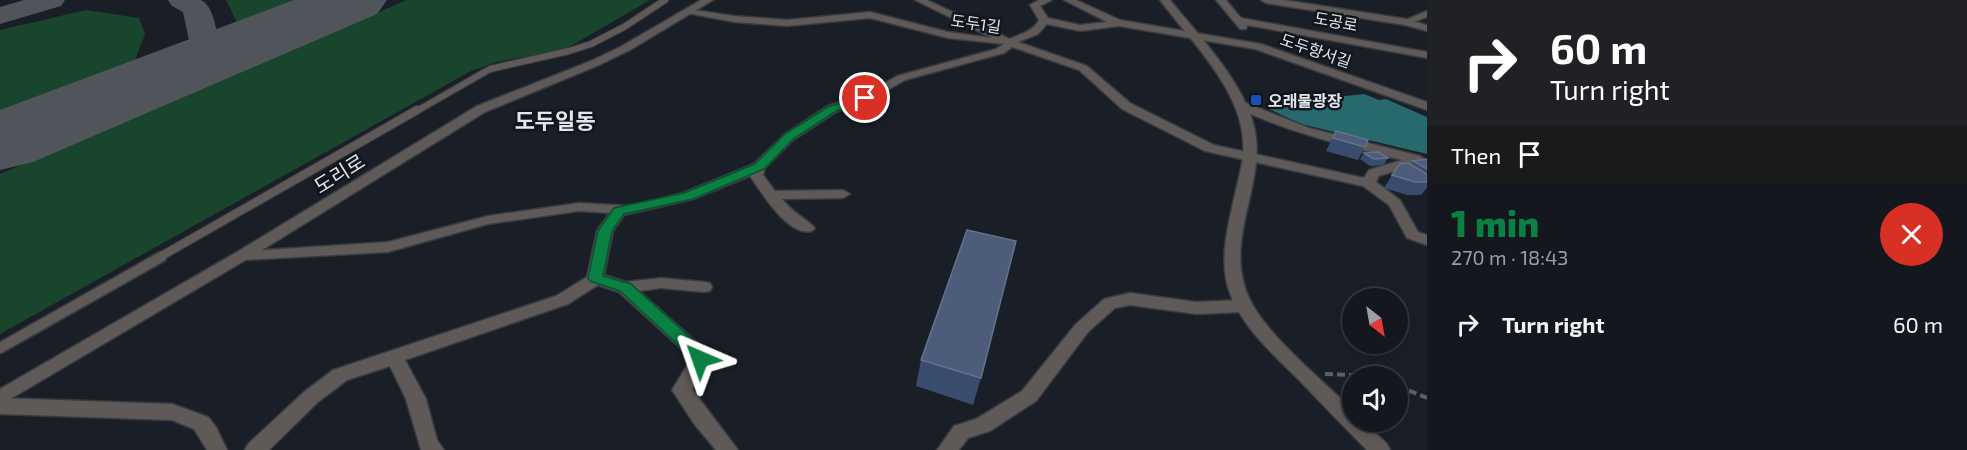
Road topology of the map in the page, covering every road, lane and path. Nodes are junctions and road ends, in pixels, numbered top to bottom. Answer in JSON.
{"nodes":[{"id":1,"x":665,"y":0,"type":"edge"},
{"id":2,"x":708,"y":0,"type":"edge"},
{"id":3,"x":920,"y":0,"type":"edge"},
{"id":4,"x":1047,"y":0,"type":"edge"},
{"id":5,"x":1069,"y":0,"type":"edge"},
{"id":6,"x":1165,"y":0,"type":"edge"},
{"id":7,"x":1221,"y":0,"type":"edge"},
{"id":8,"x":1266,"y":0,"type":"edge"},
{"id":9,"x":690,"y":11,"type":"junction"},
{"id":10,"x":1427,"y":14,"type":"edge"},
{"id":11,"x":1044,"y":20,"type":"junction"},
{"id":12,"x":1239,"y":21,"type":"junction"},
{"id":13,"x":1406,"y":22,"type":"junction"},
{"id":14,"x":1119,"y":23,"type":"junction"},
{"id":15,"x":1427,"y":28,"type":"edge"},
{"id":16,"x":1192,"y":35,"type":"junction"},
{"id":17,"x":1010,"y":43,"type":"junction"},
{"id":18,"x":1257,"y":46,"type":"junction"},
{"id":19,"x":1427,"y":55,"type":"edge"},
{"id":20,"x":1427,"y":95,"type":"edge"},
{"id":21,"x":1421,"y":104,"type":"edge"},
{"id":22,"x":1241,"y":105,"type":"junction"},
{"id":23,"x":1249,"y":157,"type":"junction"},
{"id":24,"x":1423,"y":162,"type":"edge"},
{"id":25,"x":759,"y":167,"type":"junction"},
{"id":26,"x":1368,"y":183,"type":"junction"},
{"id":27,"x":843,"y":194,"type":"dead end"},
{"id":28,"x":774,"y":195,"type":"junction"},
{"id":29,"x":619,"y":211,"type":"junction"},
{"id":30,"x":807,"y":228,"type":"dead end"},
{"id":31,"x":1427,"y":240,"type":"edge"},
{"id":32,"x":243,"y":255,"type":"junction"},
{"id":33,"x":595,"y":278,"type":"junction"},
{"id":34,"x":704,"y":286,"type":"dead end"},
{"id":35,"x":625,"y":288,"type":"junction"},
{"id":36,"x":1243,"y":306,"type":"junction"},
{"id":37,"x":0,"y":348,"type":"edge"},
{"id":38,"x":394,"y":356,"type":"junction"},
{"id":39,"x":1311,"y":373,"type":"junction"},
{"id":40,"x":1342,"y":375,"type":"edge"},
{"id":41,"x":1328,"y":381,"type":"dead end"},
{"id":42,"x":1408,"y":390,"type":"edge"},
{"id":43,"x":0,"y":398,"type":"edge"},
{"id":44,"x":1427,"y":398,"type":"edge"},
{"id":45,"x":0,"y":406,"type":"edge"},
{"id":46,"x":217,"y":450,"type":"edge"},
{"id":47,"x":255,"y":450,"type":"edge"},
{"id":48,"x":434,"y":450,"type":"edge"},
{"id":49,"x":728,"y":450,"type":"edge"},
{"id":50,"x":947,"y":450,"type":"edge"},
{"id":51,"x":1380,"y":450,"type":"edge"}],
"edges":[{"from":1,"to":37,"type":"lane"},
{"from":2,"to":9,"type":"street","name":"도리로"},
{"from":3,"to":17,"type":"street"},
{"from":4,"to":11,"type":"street"},
{"from":5,"to":14,"type":"street"},
{"from":6,"to":16,"type":"street"},
{"from":7,"to":12,"type":"street"},
{"from":8,"to":13,"type":"street","name":"도공로"},
{"from":9,"to":17,"type":"street","name":"도두1길"},
{"from":9,"to":32,"type":"street","name":"도리로"},
{"from":10,"to":13,"type":"street","name":"도공로"},
{"from":11,"to":14,"type":"street"},
{"from":11,"to":17,"type":"street"},
{"from":12,"to":18,"type":"street"},
{"from":12,"to":19,"type":"street","name":"도공로"},
{"from":13,"to":15,"type":"street","name":"도공로"},
{"from":14,"to":16,"type":"street","name":"도두항서길"},
{"from":16,"to":18,"type":"street","name":"도두항서길"},
{"from":16,"to":22,"type":"street"},
{"from":17,"to":23,"type":"street"},
{"from":17,"to":25,"type":"street"},
{"from":18,"to":21,"type":"street","name":"도두항서길"},
{"from":20,"to":21,"type":"street"},
{"from":22,"to":23,"type":"street"},
{"from":22,"to":24,"type":"street"},
{"from":23,"to":26,"type":"street"},
{"from":23,"to":36,"type":"street"},
{"from":24,"to":26,"type":"street"},
{"from":25,"to":28,"type":"street"},
{"from":25,"to":29,"type":"street"},
{"from":26,"to":31,"type":"street"},
{"from":27,"to":28,"type":"street"},
{"from":28,"to":30,"type":"street"},
{"from":29,"to":32,"type":"street"},
{"from":29,"to":33,"type":"street"},
{"from":32,"to":43,"type":"street","name":"도리로"},
{"from":33,"to":35,"type":"street"},
{"from":33,"to":38,"type":"street"},
{"from":34,"to":35,"type":"street"},
{"from":35,"to":49,"type":"street"},
{"from":36,"to":39,"type":"street"},
{"from":36,"to":50,"type":"street"},
{"from":38,"to":47,"type":"street"},
{"from":38,"to":48,"type":"street"},
{"from":39,"to":40,"type":"path"},
{"from":39,"to":41,"type":"path"},
{"from":39,"to":51,"type":"street"},
{"from":42,"to":44,"type":"path"},
{"from":45,"to":46,"type":"street"}]}
